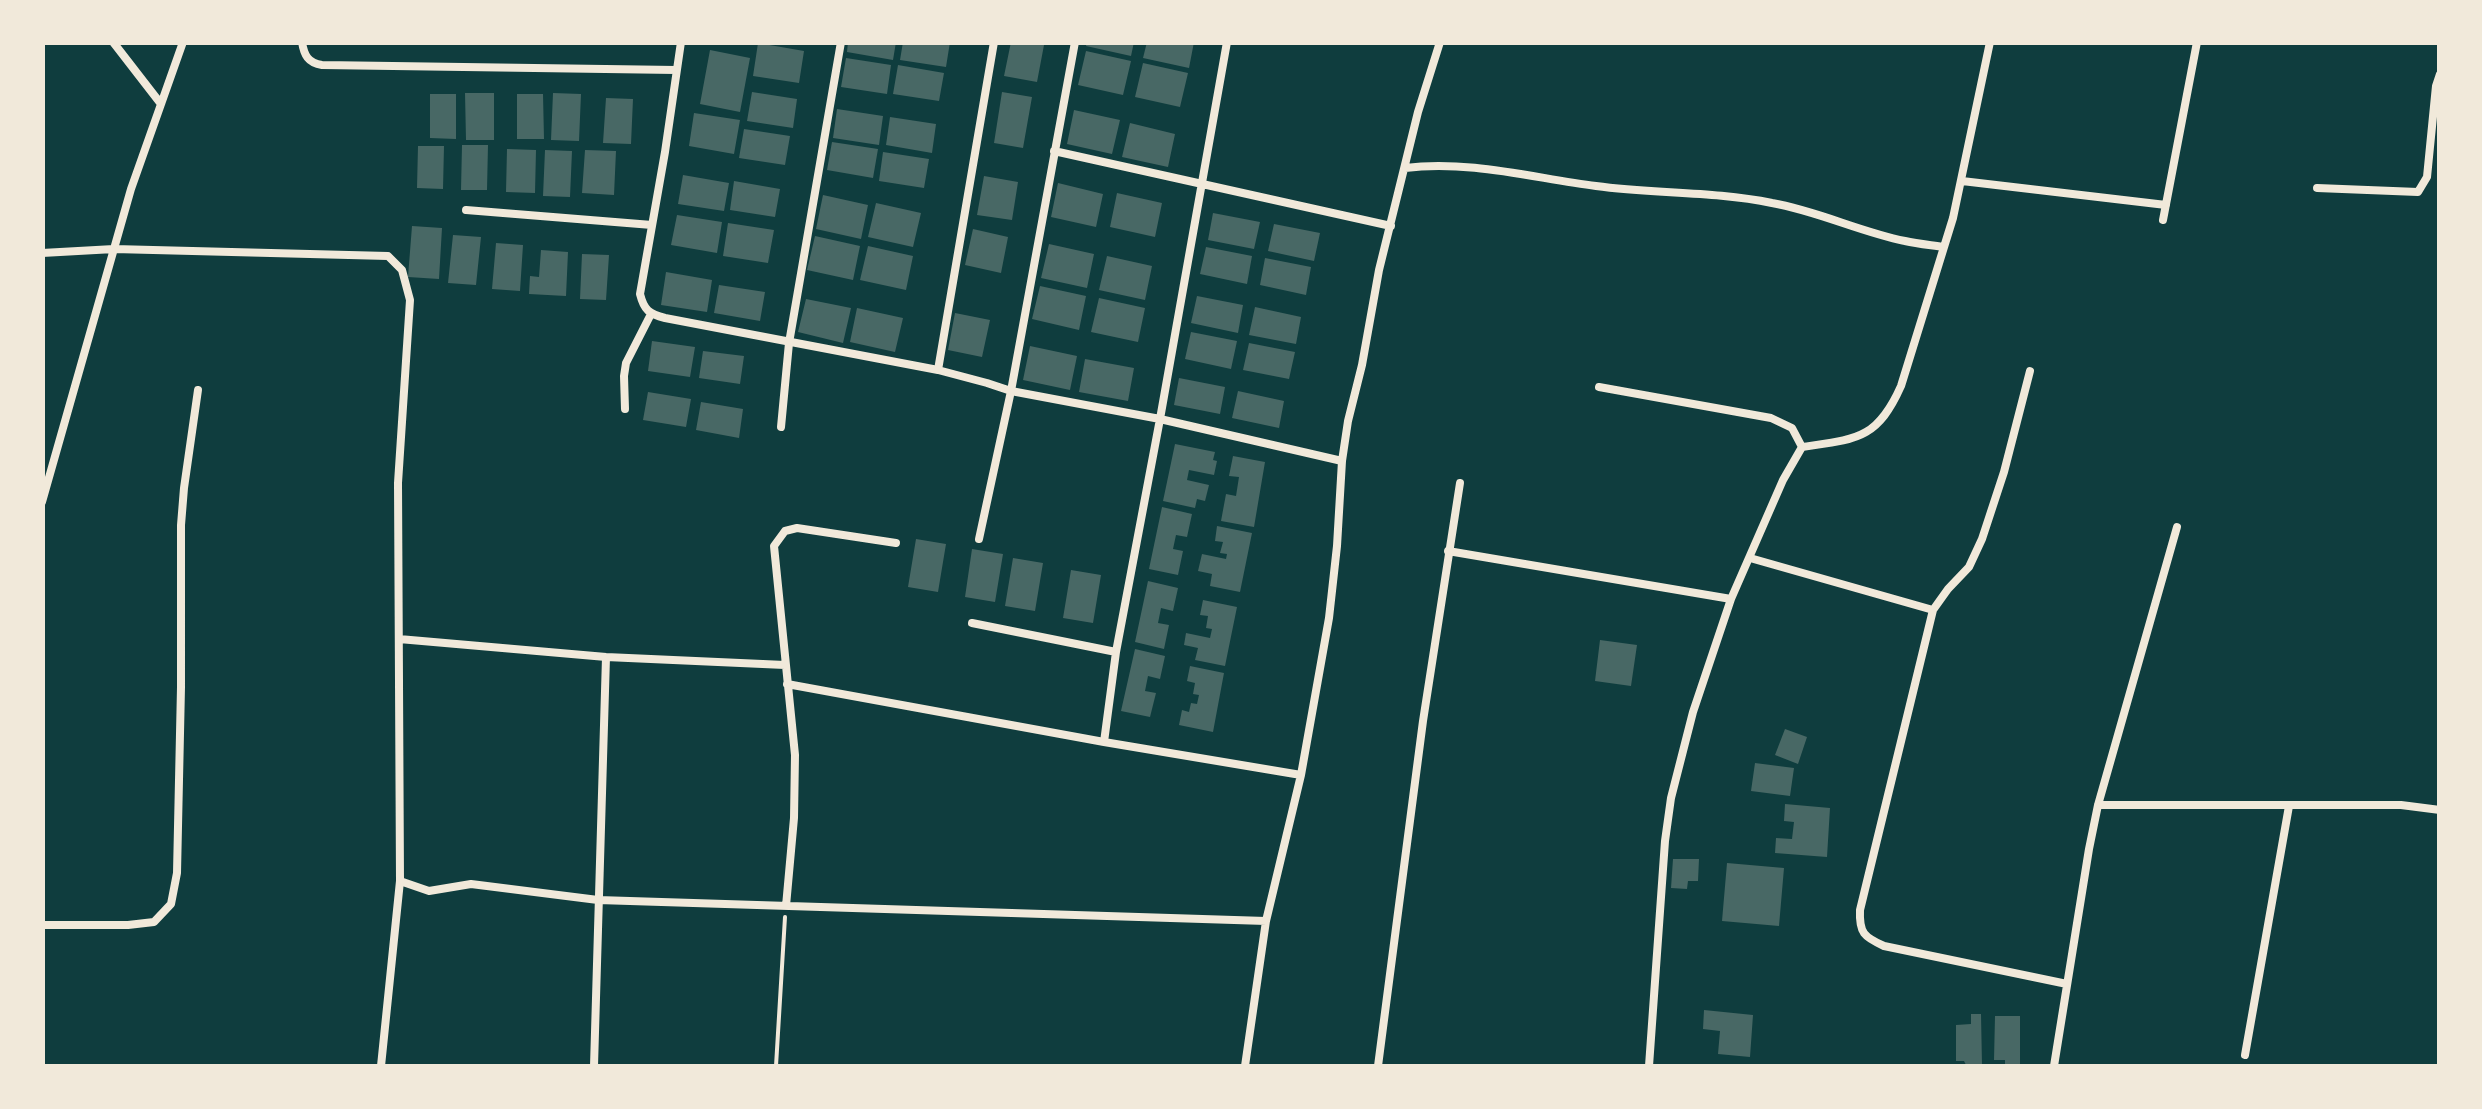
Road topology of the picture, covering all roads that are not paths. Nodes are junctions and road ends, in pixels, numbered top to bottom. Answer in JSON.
{"nodes":[{"id":1,"x":113,"y":42,"type":"edge"},
{"id":2,"x":183,"y":42,"type":"edge"},
{"id":3,"x":302,"y":42,"type":"edge"},
{"id":4,"x":681,"y":42,"type":"edge"},
{"id":5,"x":841,"y":42,"type":"edge"},
{"id":6,"x":994,"y":42,"type":"edge"},
{"id":7,"x":1074,"y":42,"type":"edge"},
{"id":8,"x":1227,"y":42,"type":"edge"},
{"id":9,"x":1440,"y":42,"type":"edge"},
{"id":10,"x":1990,"y":42,"type":"edge"},
{"id":11,"x":2197,"y":42,"type":"edge"},
{"id":12,"x":676,"y":70,"type":"junction"},
{"id":13,"x":2440,"y":74,"type":"edge"},
{"id":14,"x":161,"y":104,"type":"junction"},
{"id":15,"x":1054,"y":151,"type":"junction"},
{"id":16,"x":1405,"y":168,"type":"junction"},
{"id":17,"x":1962,"y":180,"type":"junction"},
{"id":18,"x":1202,"y":184,"type":"junction"},
{"id":19,"x":2317,"y":188,"type":"dead end"},
{"id":20,"x":2166,"y":204,"type":"junction"},
{"id":21,"x":466,"y":210,"type":"dead end"},
{"id":22,"x":2162,"y":220,"type":"dead end"},
{"id":23,"x":652,"y":226,"type":"junction"},
{"id":24,"x":1392,"y":226,"type":"junction"},
{"id":25,"x":1944,"y":247,"type":"junction"},
{"id":26,"x":114,"y":249,"type":"junction"},
{"id":27,"x":42,"y":252,"type":"edge"},
{"id":28,"x":650,"y":314,"type":"junction"},
{"id":29,"x":789,"y":343,"type":"junction"},
{"id":30,"x":938,"y":370,"type":"junction"},
{"id":31,"x":2030,"y":371,"type":"dead end"},
{"id":32,"x":1600,"y":387,"type":"dead end"},
{"id":33,"x":198,"y":390,"type":"dead end"},
{"id":34,"x":1011,"y":392,"type":"junction"},
{"id":35,"x":625,"y":409,"type":"dead end"},
{"id":36,"x":1160,"y":419,"type":"junction"},
{"id":37,"x":781,"y":427,"type":"dead end"},
{"id":38,"x":1802,"y":447,"type":"junction"},
{"id":39,"x":1342,"y":462,"type":"junction"},
{"id":40,"x":1460,"y":483,"type":"dead end"},
{"id":41,"x":42,"y":502,"type":"edge"},
{"id":42,"x":2177,"y":527,"type":"dead end"},
{"id":43,"x":979,"y":539,"type":"dead end"},
{"id":44,"x":896,"y":543,"type":"dead end"},
{"id":45,"x":1448,"y":551,"type":"junction"},
{"id":46,"x":1750,"y":558,"type":"junction"},
{"id":47,"x":1731,"y":598,"type":"junction"},
{"id":48,"x":1933,"y":610,"type":"junction"},
{"id":49,"x":972,"y":623,"type":"dead end"},
{"id":50,"x":399,"y":639,"type":"junction"},
{"id":51,"x":1116,"y":652,"type":"junction"},
{"id":52,"x":606,"y":657,"type":"junction"},
{"id":53,"x":785,"y":665,"type":"junction"},
{"id":54,"x":787,"y":684,"type":"junction"},
{"id":55,"x":1104,"y":742,"type":"junction"},
{"id":56,"x":1301,"y":775,"type":"junction"},
{"id":57,"x":2098,"y":805,"type":"junction"},
{"id":58,"x":2289,"y":806,"type":"junction"},
{"id":59,"x":2440,"y":810,"type":"edge"},
{"id":60,"x":400,"y":881,"type":"junction"},
{"id":61,"x":598,"y":900,"type":"junction"},
{"id":62,"x":786,"y":906,"type":"junction"},
{"id":63,"x":1266,"y":921,"type":"junction"},
{"id":64,"x":42,"y":925,"type":"edge"},
{"id":65,"x":2068,"y":984,"type":"junction"},
{"id":66,"x":2245,"y":1055,"type":"dead end"},
{"id":67,"x":381,"y":1066,"type":"edge"},
{"id":68,"x":594,"y":1066,"type":"edge"},
{"id":69,"x":1246,"y":1066,"type":"edge"},
{"id":70,"x":1378,"y":1066,"type":"edge"},
{"id":71,"x":1649,"y":1066,"type":"edge"},
{"id":72,"x":2054,"y":1066,"type":"edge"}],
"edges":[{"from":1,"to":14,"type":"street"},
{"from":2,"to":14,"type":"street"},
{"from":3,"to":12,"type":"street"},
{"from":4,"to":12,"type":"street"},
{"from":5,"to":29,"type":"street"},
{"from":6,"to":30,"type":"street"},
{"from":7,"to":15,"type":"street"},
{"from":8,"to":18,"type":"street"},
{"from":9,"to":16,"type":"street"},
{"from":10,"to":17,"type":"street"},
{"from":11,"to":20,"type":"street"},
{"from":12,"to":23,"type":"street"},
{"from":13,"to":19,"type":"street"},
{"from":14,"to":26,"type":"street"},
{"from":15,"to":18,"type":"street"},
{"from":15,"to":34,"type":"street"},
{"from":16,"to":24,"type":"street"},
{"from":16,"to":25,"type":"street"},
{"from":17,"to":20,"type":"street"},
{"from":17,"to":25,"type":"street"},
{"from":18,"to":24,"type":"street"},
{"from":18,"to":36,"type":"street"},
{"from":20,"to":22,"type":"street"},
{"from":21,"to":23,"type":"street"},
{"from":23,"to":28,"type":"street"},
{"from":24,"to":39,"type":"street"},
{"from":25,"to":38,"type":"street"},
{"from":26,"to":27,"type":"street"},
{"from":26,"to":41,"type":"street"},
{"from":26,"to":50,"type":"street"},
{"from":28,"to":29,"type":"street"},
{"from":28,"to":35,"type":"street"},
{"from":29,"to":30,"type":"street"},
{"from":29,"to":37,"type":"street"},
{"from":30,"to":34,"type":"street"},
{"from":31,"to":48,"type":"street"},
{"from":32,"to":38,"type":"street"},
{"from":33,"to":64,"type":"street"},
{"from":34,"to":36,"type":"street"},
{"from":34,"to":43,"type":"street"},
{"from":36,"to":39,"type":"street"},
{"from":36,"to":51,"type":"street"},
{"from":38,"to":46,"type":"street"},
{"from":39,"to":56,"type":"street"},
{"from":40,"to":45,"type":"street"},
{"from":42,"to":57,"type":"street"},
{"from":44,"to":53,"type":"street"},
{"from":45,"to":47,"type":"street"},
{"from":45,"to":70,"type":"street"},
{"from":46,"to":47,"type":"street"},
{"from":46,"to":48,"type":"street"},
{"from":47,"to":71,"type":"street"},
{"from":48,"to":65,"type":"street"},
{"from":49,"to":51,"type":"street"},
{"from":50,"to":52,"type":"street"},
{"from":50,"to":60,"type":"street"},
{"from":51,"to":55,"type":"street"},
{"from":52,"to":53,"type":"street"},
{"from":52,"to":61,"type":"street"},
{"from":53,"to":54,"type":"street"},
{"from":54,"to":55,"type":"street"},
{"from":54,"to":62,"type":"street"},
{"from":55,"to":56,"type":"street"},
{"from":56,"to":63,"type":"street"},
{"from":57,"to":58,"type":"street"},
{"from":57,"to":65,"type":"street"},
{"from":58,"to":59,"type":"street"},
{"from":58,"to":66,"type":"street"},
{"from":60,"to":61,"type":"street"},
{"from":60,"to":67,"type":"street"},
{"from":61,"to":62,"type":"street"},
{"from":61,"to":68,"type":"street"},
{"from":62,"to":63,"type":"street"},
{"from":63,"to":69,"type":"street"},
{"from":65,"to":72,"type":"street"}]}
